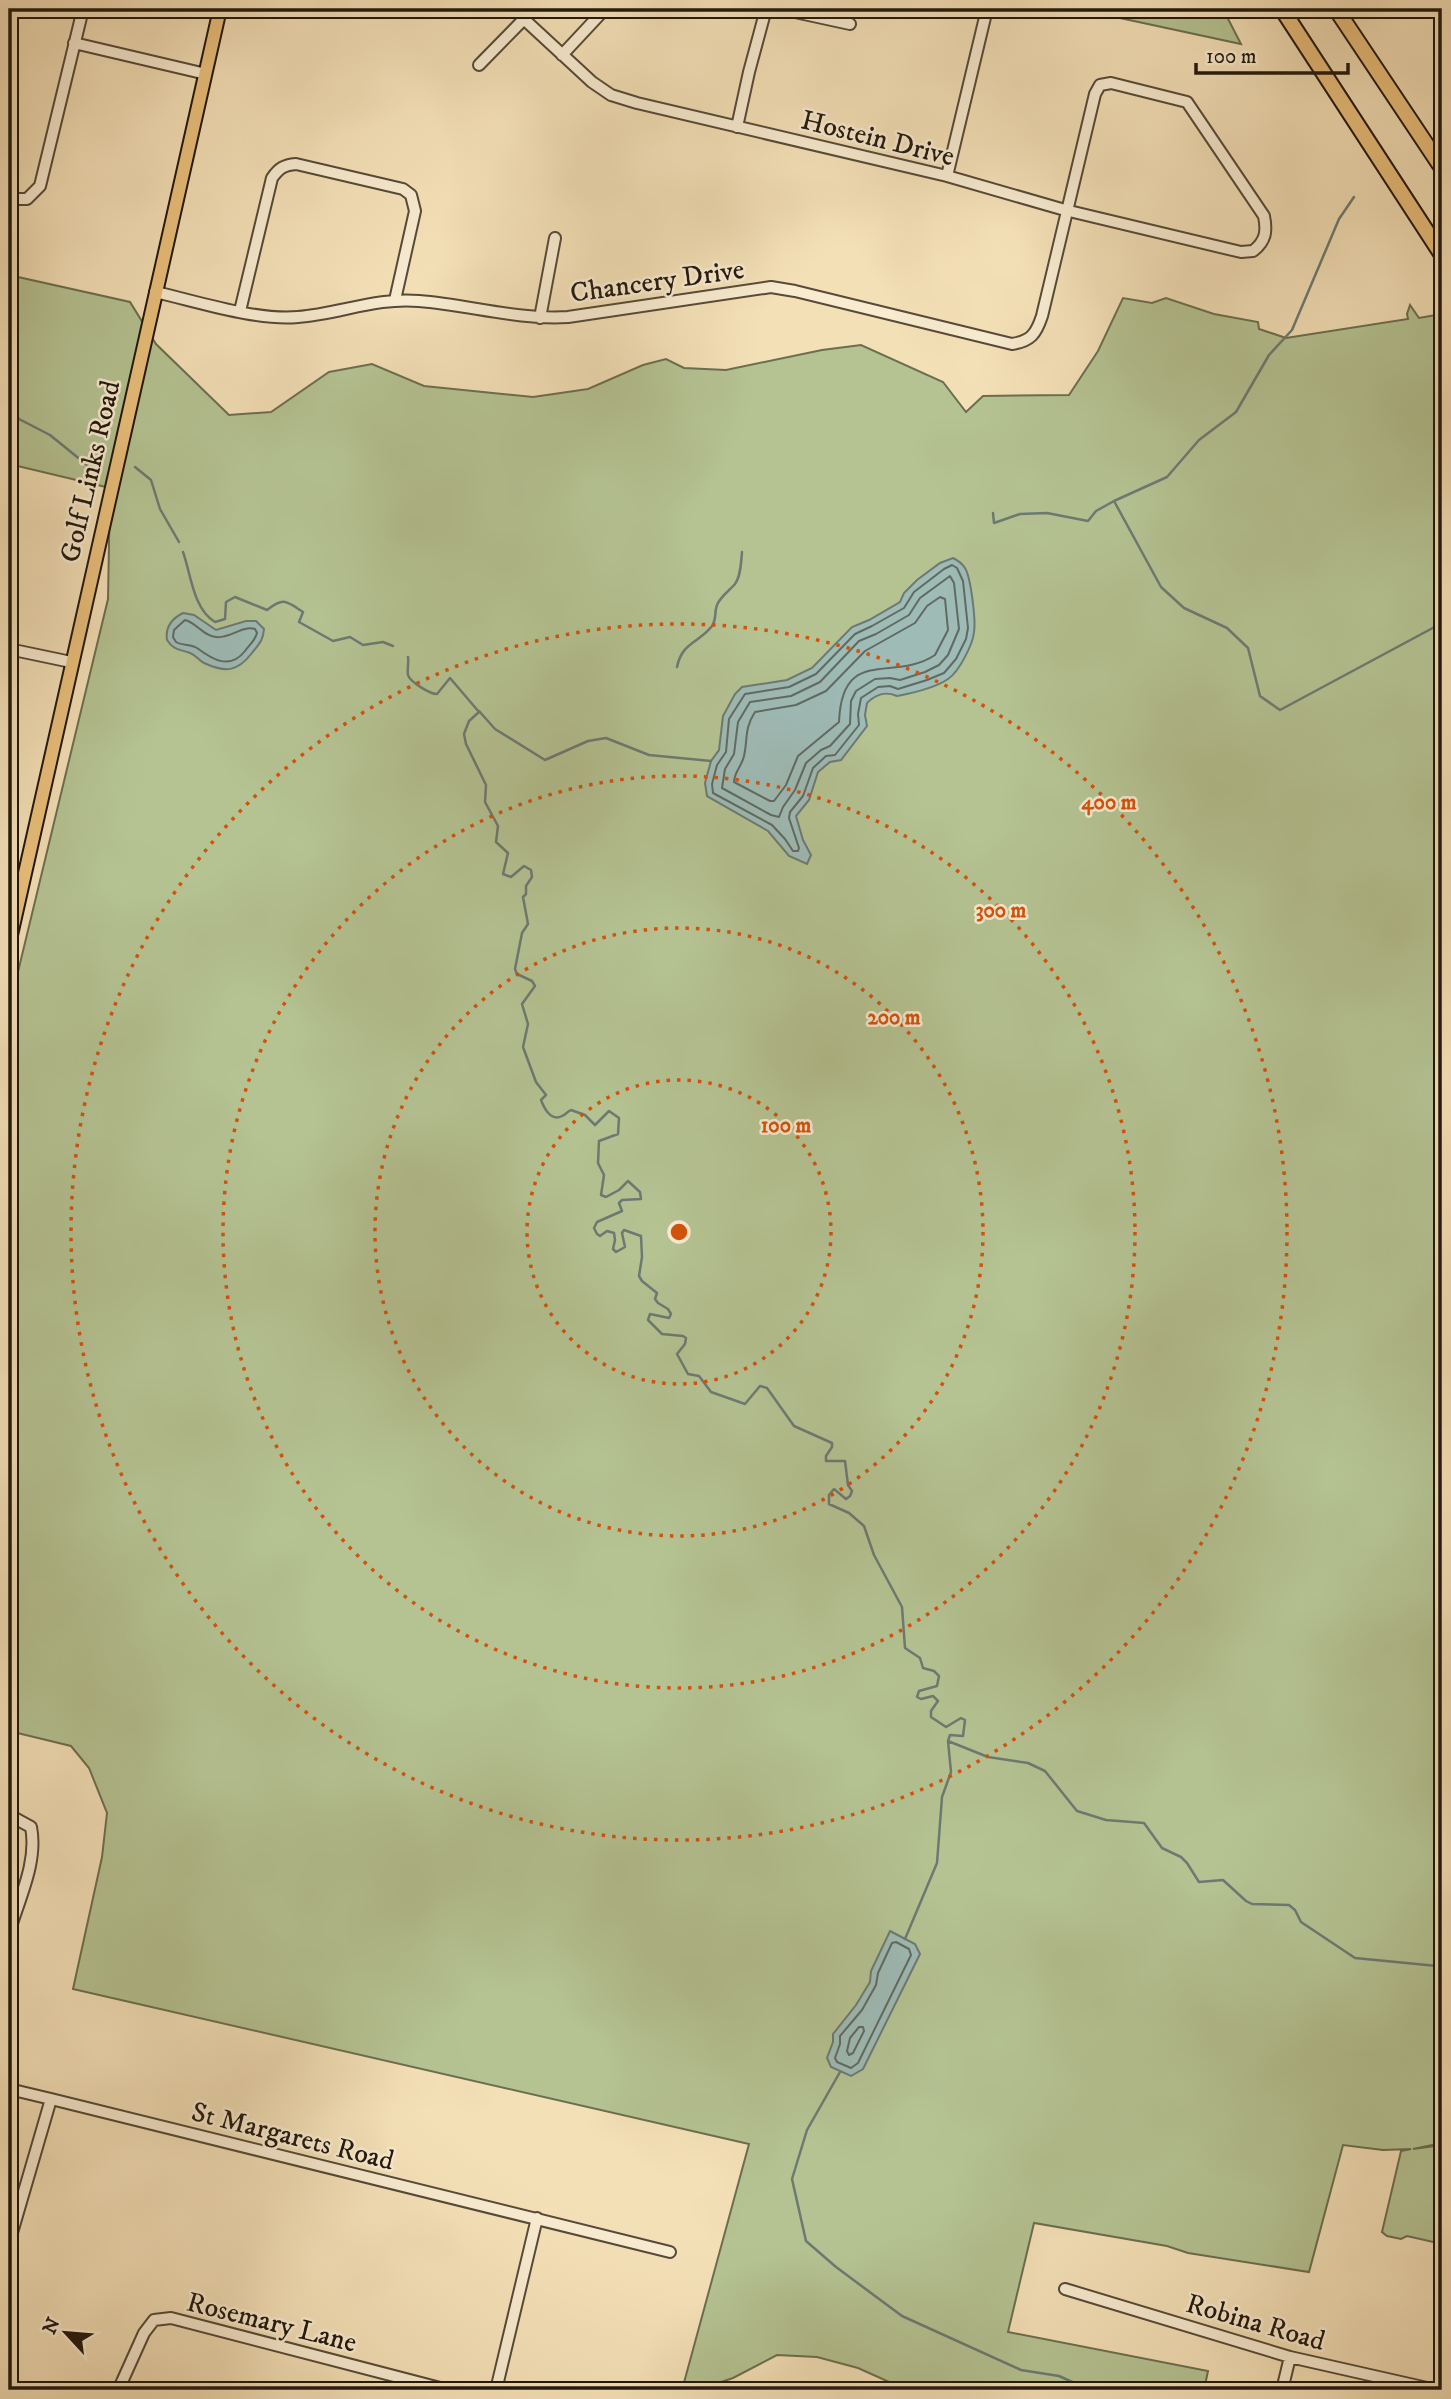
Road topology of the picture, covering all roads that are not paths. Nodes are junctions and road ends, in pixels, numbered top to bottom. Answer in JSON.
{"nodes":[{"id":1,"x":83,"y":9,"type":"edge"},
{"id":2,"x":220,"y":9,"type":"edge"},
{"id":3,"x":513,"y":9,"type":"edge"},
{"id":4,"x":606,"y":9,"type":"edge"},
{"id":5,"x":766,"y":9,"type":"edge"},
{"id":6,"x":781,"y":9,"type":"edge"},
{"id":7,"x":987,"y":9,"type":"edge"},
{"id":8,"x":1282,"y":9,"type":"edge"},
{"id":9,"x":1336,"y":9,"type":"edge"},
{"id":10,"x":523,"y":20,"type":"junction"},
{"id":11,"x":850,"y":24,"type":"dead end"},
{"id":12,"x":74,"y":43,"type":"junction"},
{"id":13,"x":562,"y":55,"type":"junction"},
{"id":14,"x":479,"y":65,"type":"dead end"},
{"id":15,"x":206,"y":74,"type":"junction"},
{"id":16,"x":737,"y":127,"type":"junction"},
{"id":17,"x":1442,"y":168,"type":"edge"},
{"id":18,"x":947,"y":176,"type":"junction"},
{"id":19,"x":9,"y":199,"type":"edge"},
{"id":20,"x":1065,"y":210,"type":"junction"},
{"id":21,"x":555,"y":238,"type":"dead end"},
{"id":22,"x":1259,"y":246,"type":"joint"},
{"id":23,"x":1442,"y":255,"type":"edge"},
{"id":24,"x":155,"y":292,"type":"junction"},
{"id":25,"x":395,"y":300,"type":"junction"},
{"id":26,"x":240,"y":311,"type":"junction"},
{"id":27,"x":540,"y":318,"type":"junction"},
{"id":28,"x":9,"y":649,"type":"edge"},
{"id":29,"x":71,"y":662,"type":"junction"},
{"id":30,"x":9,"y":944,"type":"edge"},
{"id":31,"x":9,"y":1815,"type":"edge"},
{"id":32,"x":9,"y":1933,"type":"edge"},
{"id":33,"x":9,"y":2089,"type":"edge"},
{"id":34,"x":51,"y":2099,"type":"junction"},
{"id":35,"x":537,"y":2218,"type":"junction"},
{"id":36,"x":9,"y":2243,"type":"edge"},
{"id":37,"x":670,"y":2252,"type":"dead end"},
{"id":38,"x":1065,"y":2289,"type":"dead end"},
{"id":39,"x":1290,"y":2357,"type":"junction"},
{"id":40,"x":121,"y":2385,"type":"dead end"},
{"id":41,"x":448,"y":2390,"type":"edge"},
{"id":42,"x":496,"y":2390,"type":"edge"},
{"id":43,"x":1282,"y":2390,"type":"edge"},
{"id":44,"x":1433,"y":2390,"type":"edge"}],
"edges":[{"from":1,"to":12,"type":"street"},
{"from":2,"to":15,"type":"main road","name":"Golf Links Road"},
{"from":3,"to":10,"type":"street","name":"Hostein Drive"},
{"from":4,"to":13,"type":"street"},
{"from":5,"to":16,"type":"street"},
{"from":6,"to":11,"type":"street"},
{"from":7,"to":18,"type":"street"},
{"from":8,"to":23,"type":"highway"},
{"from":9,"to":17,"type":"highway"},
{"from":10,"to":13,"type":"street","name":"Hostein Drive"},
{"from":10,"to":14,"type":"street"},
{"from":12,"to":15,"type":"street"},
{"from":12,"to":19,"type":"street"},
{"from":13,"to":16,"type":"street","name":"Hostein Drive"},
{"from":15,"to":24,"type":"main road","name":"Golf Links Road"},
{"from":16,"to":18,"type":"street","name":"Hostein Drive"},
{"from":18,"to":20,"type":"street","name":"Hostein Drive"},
{"from":20,"to":22,"type":"street","name":"Hostein Drive"},
{"from":20,"to":22,"type":"street","name":"Chancery Drive"},
{"from":20,"to":27,"type":"street","name":"Chancery Drive"},
{"from":21,"to":27,"type":"street"},
{"from":24,"to":26,"type":"street","name":"Chancery Drive"},
{"from":24,"to":29,"type":"main road","name":"Golf Links Road"},
{"from":25,"to":26,"type":"street","name":"Chancery Drive"},
{"from":25,"to":26,"type":"street"},
{"from":25,"to":27,"type":"street","name":"Chancery Drive"},
{"from":28,"to":29,"type":"street"},
{"from":29,"to":30,"type":"main road","name":"Golf Links Road"},
{"from":31,"to":32,"type":"street"},
{"from":33,"to":34,"type":"street","name":"St Margarets Road"},
{"from":34,"to":35,"type":"street","name":"St Margarets Road"},
{"from":34,"to":36,"type":"street"},
{"from":35,"to":37,"type":"street","name":"St Margarets Road"},
{"from":35,"to":42,"type":"street"},
{"from":38,"to":39,"type":"street","name":"Robina Road"},
{"from":39,"to":43,"type":"street"},
{"from":39,"to":44,"type":"street","name":"Robina Road"},
{"from":40,"to":41,"type":"street","name":"Rosemary Lane"}]}
